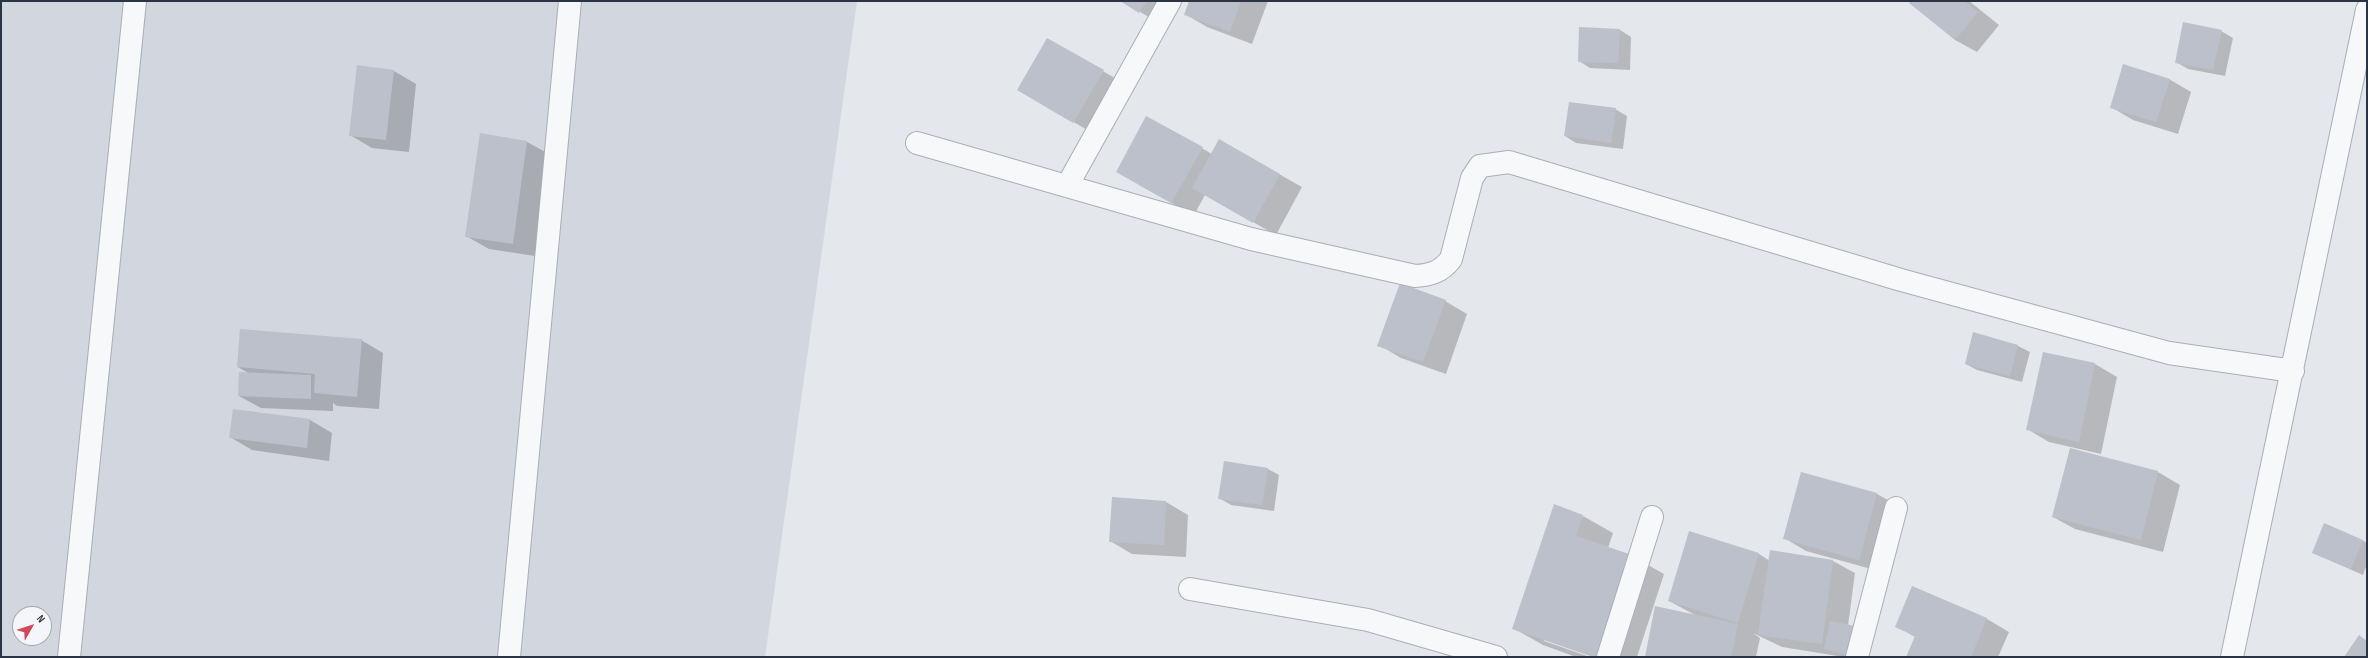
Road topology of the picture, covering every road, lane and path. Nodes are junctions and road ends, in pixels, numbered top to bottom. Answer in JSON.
{"nodes":[{"id":1,"x":135,"y":1,"type":"edge"},
{"id":2,"x":570,"y":1,"type":"edge"},
{"id":3,"x":1170,"y":1,"type":"edge"},
{"id":4,"x":2367,"y":10,"type":"edge"},
{"id":5,"x":917,"y":143,"type":"dead end"},
{"id":6,"x":1067,"y":186,"type":"junction"},
{"id":7,"x":2293,"y":370,"type":"junction"},
{"id":8,"x":1896,"y":508,"type":"dead end"},
{"id":9,"x":1652,"y":517,"type":"dead end"},
{"id":10,"x":1190,"y":589,"type":"dead end"},
{"id":11,"x":69,"y":657,"type":"edge"},
{"id":12,"x":509,"y":657,"type":"edge"},
{"id":13,"x":1496,"y":657,"type":"edge"},
{"id":14,"x":1608,"y":657,"type":"edge"},
{"id":15,"x":1857,"y":657,"type":"edge"},
{"id":16,"x":2232,"y":657,"type":"edge"}],
"edges":[{"from":1,"to":11,"type":"street"},
{"from":2,"to":12,"type":"street"},
{"from":3,"to":6,"type":"street"},
{"from":4,"to":7,"type":"street"},
{"from":5,"to":6,"type":"street"},
{"from":6,"to":7,"type":"street"},
{"from":7,"to":16,"type":"street"},
{"from":8,"to":15,"type":"street"},
{"from":9,"to":14,"type":"street"},
{"from":10,"to":13,"type":"street"}]}
